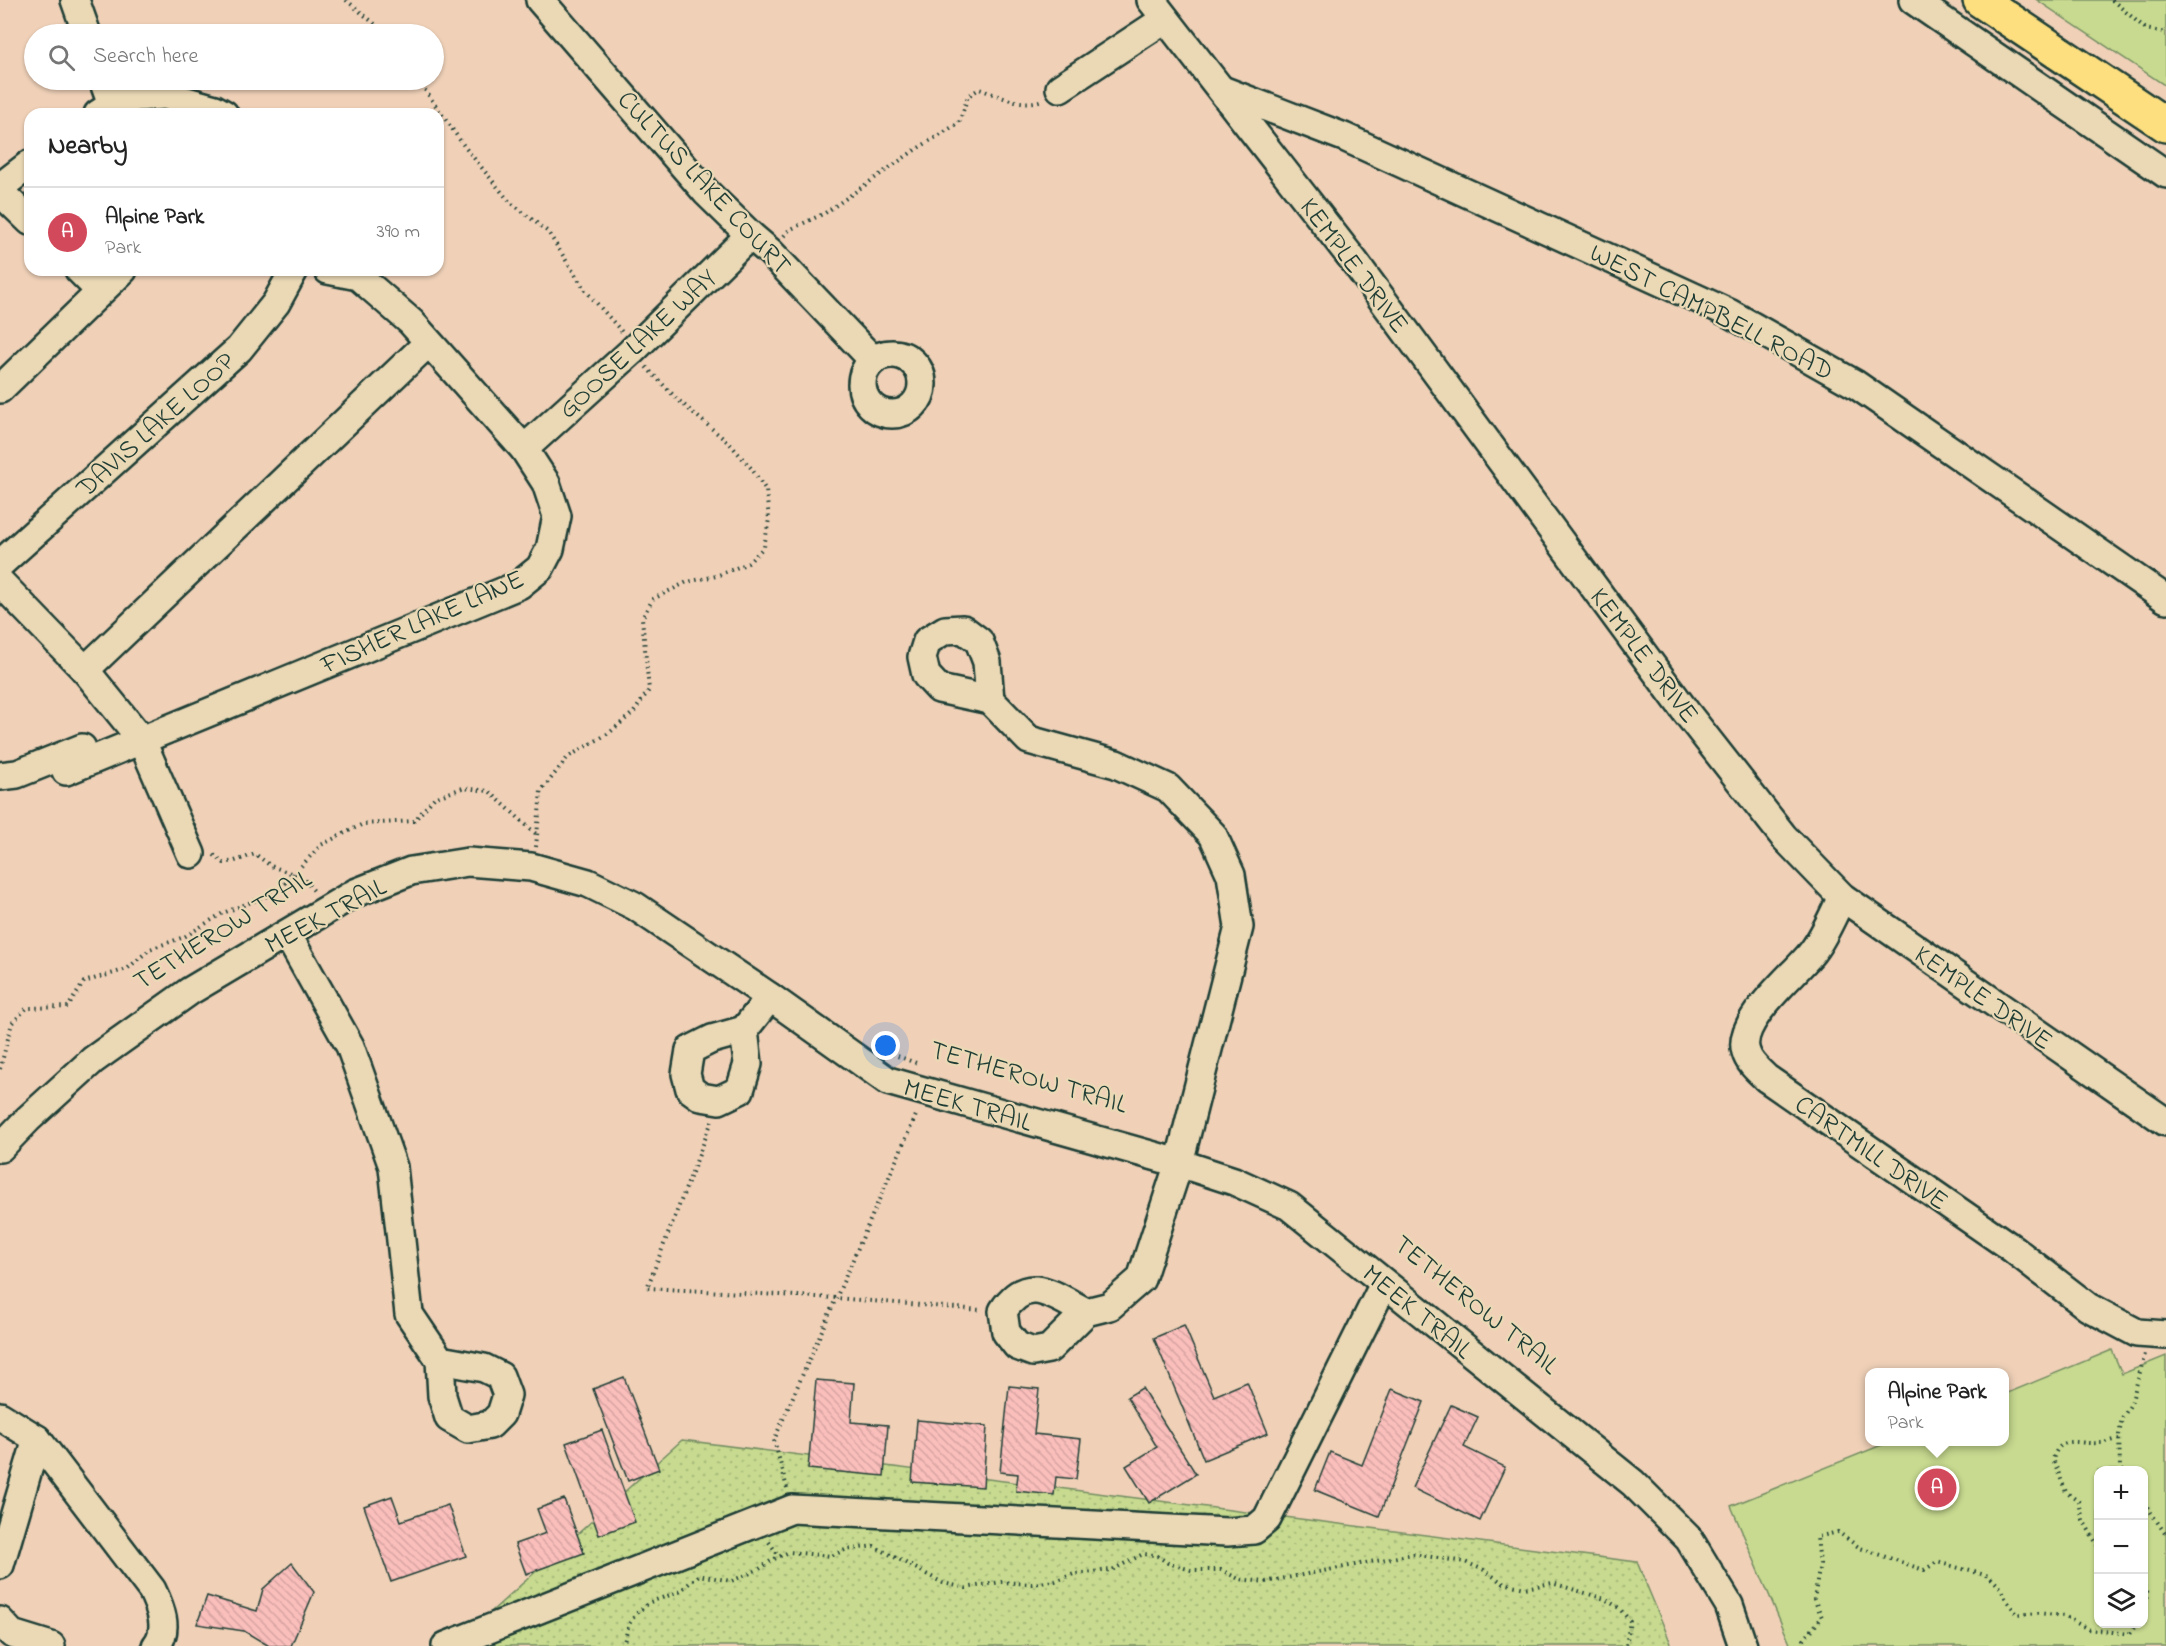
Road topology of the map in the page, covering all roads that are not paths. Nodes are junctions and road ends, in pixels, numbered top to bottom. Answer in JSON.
{"nodes":[{"id":1,"x":75,"y":0,"type":"edge"},
{"id":2,"x":540,"y":0,"type":"edge"},
{"id":3,"x":1913,"y":0,"type":"edge"},
{"id":4,"x":1980,"y":0,"type":"edge"},
{"id":5,"x":1158,"y":10,"type":"edge"},
{"id":6,"x":83,"y":24,"type":"edge"},
{"id":7,"x":1060,"y":88,"type":"road end"},
{"id":8,"x":104,"y":90,"type":"edge"},
{"id":9,"x":1221,"y":90,"type":"junction"},
{"id":10,"x":105,"y":108,"type":"edge"},
{"id":11,"x":110,"y":108,"type":"edge"},
{"id":12,"x":215,"y":108,"type":"edge"},
{"id":13,"x":2166,"y":124,"type":"edge"},
{"id":14,"x":24,"y":169,"type":"edge"},
{"id":15,"x":2166,"y":174,"type":"edge"},
{"id":16,"x":1,"y":186,"type":"edge"},
{"id":17,"x":24,"y":214,"type":"edge"},
{"id":18,"x":760,"y":243,"type":"junction"},
{"id":19,"x":85,"y":276,"type":"edge"},
{"id":20,"x":116,"y":276,"type":"edge"},
{"id":21,"x":291,"y":276,"type":"edge"},
{"id":22,"x":358,"y":276,"type":"edge"},
{"id":23,"x":100,"y":291,"type":"junction"},
{"id":24,"x":428,"y":343,"type":"junction"},
{"id":25,"x":873,"y":360,"type":"dead end"},
{"id":26,"x":0,"y":389,"type":"edge"},
{"id":27,"x":524,"y":448,"type":"junction"},
{"id":28,"x":0,"y":564,"type":"edge"},
{"id":29,"x":0,"y":582,"type":"edge"},
{"id":30,"x":2166,"y":599,"type":"edge"},
{"id":31,"x":85,"y":670,"type":"junction"},
{"id":32,"x":990,"y":700,"type":"dead end"},
{"id":33,"x":137,"y":733,"type":"junction"},
{"id":34,"x":66,"y":771,"type":"dead end"},
{"id":35,"x":0,"y":776,"type":"edge"},
{"id":36,"x":201,"y":850,"type":"road end"},
{"id":37,"x":1842,"y":897,"type":"junction"},
{"id":38,"x":287,"y":934,"type":"junction"},
{"id":39,"x":770,"y":997,"type":"junction"},
{"id":40,"x":744,"y":1030,"type":"junction"},
{"id":41,"x":2166,"y":1122,"type":"edge"},
{"id":42,"x":0,"y":1148,"type":"edge"},
{"id":43,"x":1179,"y":1163,"type":"junction"},
{"id":44,"x":1384,"y":1284,"type":"junction"},
{"id":45,"x":1086,"y":1312,"type":"junction"},
{"id":46,"x":2157,"y":1334,"type":"edge"},
{"id":47,"x":440,"y":1360,"type":"dead end"},
{"id":48,"x":0,"y":1416,"type":"edge"},
{"id":49,"x":37,"y":1439,"type":"junction"},
{"id":50,"x":0,"y":1565,"type":"edge"},
{"id":51,"x":0,"y":1621,"type":"edge"},
{"id":52,"x":51,"y":1646,"type":"edge"},
{"id":53,"x":156,"y":1646,"type":"edge"},
{"id":54,"x":446,"y":1646,"type":"edge"},
{"id":55,"x":1743,"y":1646,"type":"edge"}],
"edges":[{"from":1,"to":6,"type":"street"},
{"from":2,"to":18,"type":"street","name":"CULTUS LAKE COURT"},
{"from":3,"to":15,"type":"street"},
{"from":4,"to":13,"type":"main road"},
{"from":5,"to":7,"type":"street"},
{"from":5,"to":9,"type":"street","name":"KEMPLE DRIVE"},
{"from":8,"to":10,"type":"street"},
{"from":9,"to":30,"type":"street","name":"WEST CAMPBELL ROAD"},
{"from":9,"to":37,"type":"street","name":"KEMPLE DRIVE"},
{"from":11,"to":12,"type":"street"},
{"from":14,"to":16,"type":"street"},
{"from":16,"to":17,"type":"street"},
{"from":18,"to":25,"type":"street","name":"CULTUS LAKE COURT"},
{"from":18,"to":27,"type":"street","name":"GOOSE LAKE WAY"},
{"from":19,"to":23,"type":"street"},
{"from":20,"to":23,"type":"street"},
{"from":21,"to":28,"type":"street","name":"DAVIS LAKE LOOP"},
{"from":22,"to":24,"type":"street","name":"FISHER LAKE LANE"},
{"from":23,"to":26,"type":"street"},
{"from":24,"to":27,"type":"street","name":"FISHER LAKE LANE"},
{"from":24,"to":31,"type":"street"},
{"from":27,"to":33,"type":"street","name":"FISHER LAKE LANE"},
{"from":29,"to":31,"type":"street"},
{"from":31,"to":33,"type":"street"},
{"from":32,"to":43,"type":"street"},
{"from":33,"to":34,"type":"street","name":"FISHER LAKE LANE"},
{"from":33,"to":35,"type":"street","name":"FISHER LAKE LANE"},
{"from":33,"to":36,"type":"street"},
{"from":37,"to":41,"type":"street","name":"KEMPLE DRIVE"},
{"from":37,"to":46,"type":"street","name":"CARTMILL DRIVE"},
{"from":38,"to":39,"type":"street","name":"MEEK TRAIL"},
{"from":38,"to":42,"type":"street","name":"MEEK TRAIL"},
{"from":38,"to":47,"type":"street"},
{"from":39,"to":40,"type":"street"},
{"from":39,"to":43,"type":"street","name":"MEEK TRAIL"},
{"from":40,"to":40,"type":"street"},
{"from":43,"to":44,"type":"street","name":"MEEK TRAIL"},
{"from":43,"to":45,"type":"street"},
{"from":44,"to":54,"type":"street"},
{"from":44,"to":55,"type":"street","name":"MEEK TRAIL"},
{"from":45,"to":45,"type":"street"},
{"from":48,"to":49,"type":"street"},
{"from":49,"to":50,"type":"street"},
{"from":49,"to":53,"type":"street"},
{"from":51,"to":52,"type":"street"}]}
